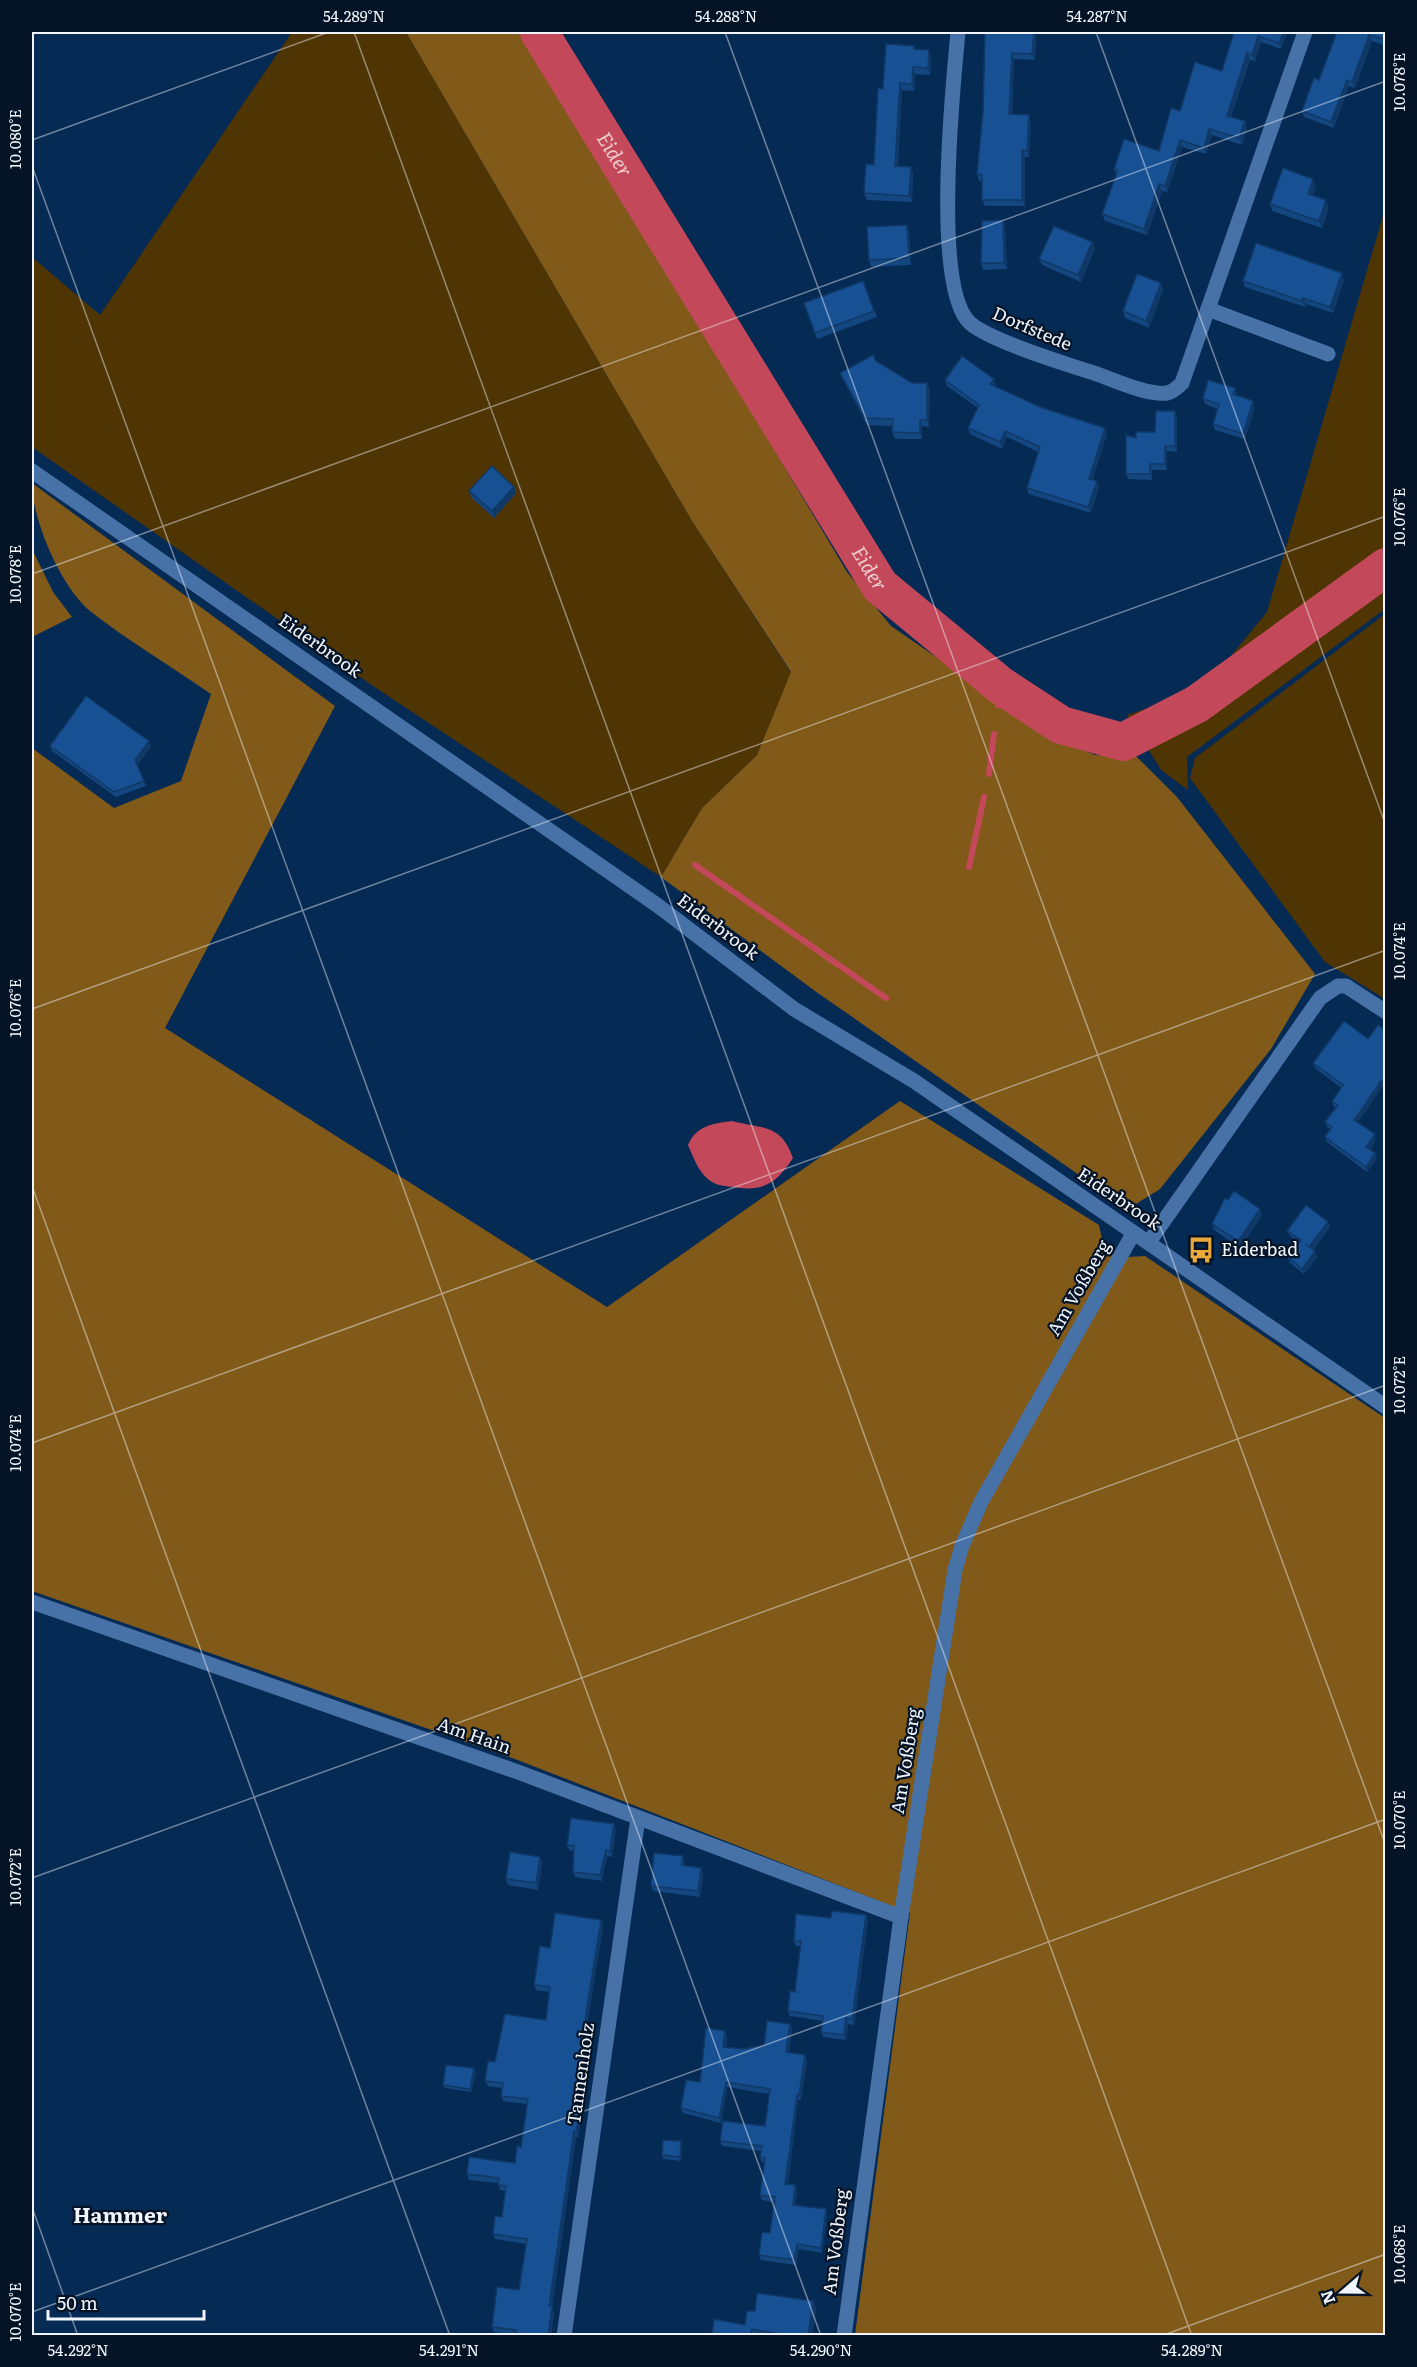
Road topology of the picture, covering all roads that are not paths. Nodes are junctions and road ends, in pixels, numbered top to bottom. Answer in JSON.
{"nodes":[{"id":1,"x":958,"y":32,"type":"edge"},
{"id":2,"x":1305,"y":32,"type":"edge"},
{"id":3,"x":1208,"y":309,"type":"junction"},
{"id":4,"x":1328,"y":354,"type":"dead end"},
{"id":5,"x":32,"y":471,"type":"edge"},
{"id":6,"x":1386,"y":1012,"type":"edge"},
{"id":7,"x":1133,"y":1234,"type":"junction"},
{"id":8,"x":1149,"y":1242,"type":"junction"},
{"id":9,"x":1386,"y":1407,"type":"edge"},
{"id":10,"x":32,"y":1602,"type":"edge"},
{"id":11,"x":638,"y":1818,"type":"junction"},
{"id":12,"x":901,"y":1917,"type":"junction"},
{"id":13,"x":564,"y":2336,"type":"edge"},
{"id":14,"x":844,"y":2336,"type":"edge"}],
"edges":[{"from":1,"to":3,"type":"street","name":"Dorfstede"},
{"from":2,"to":3,"type":"street","name":"Dorfstede"},
{"from":3,"to":4,"type":"street"},
{"from":5,"to":7,"type":"street","name":"Eiderbrook"},
{"from":6,"to":8,"type":"street"},
{"from":7,"to":8,"type":"street","name":"Eiderbrook"},
{"from":7,"to":12,"type":"street","name":"Am Voßberg"},
{"from":8,"to":9,"type":"street","name":"Eiderbrook"},
{"from":10,"to":11,"type":"street","name":"Am Hain"},
{"from":11,"to":12,"type":"street","name":"Am Hain"},
{"from":11,"to":13,"type":"street","name":"Tannenholz"},
{"from":12,"to":14,"type":"street","name":"Am Voßberg"}]}
